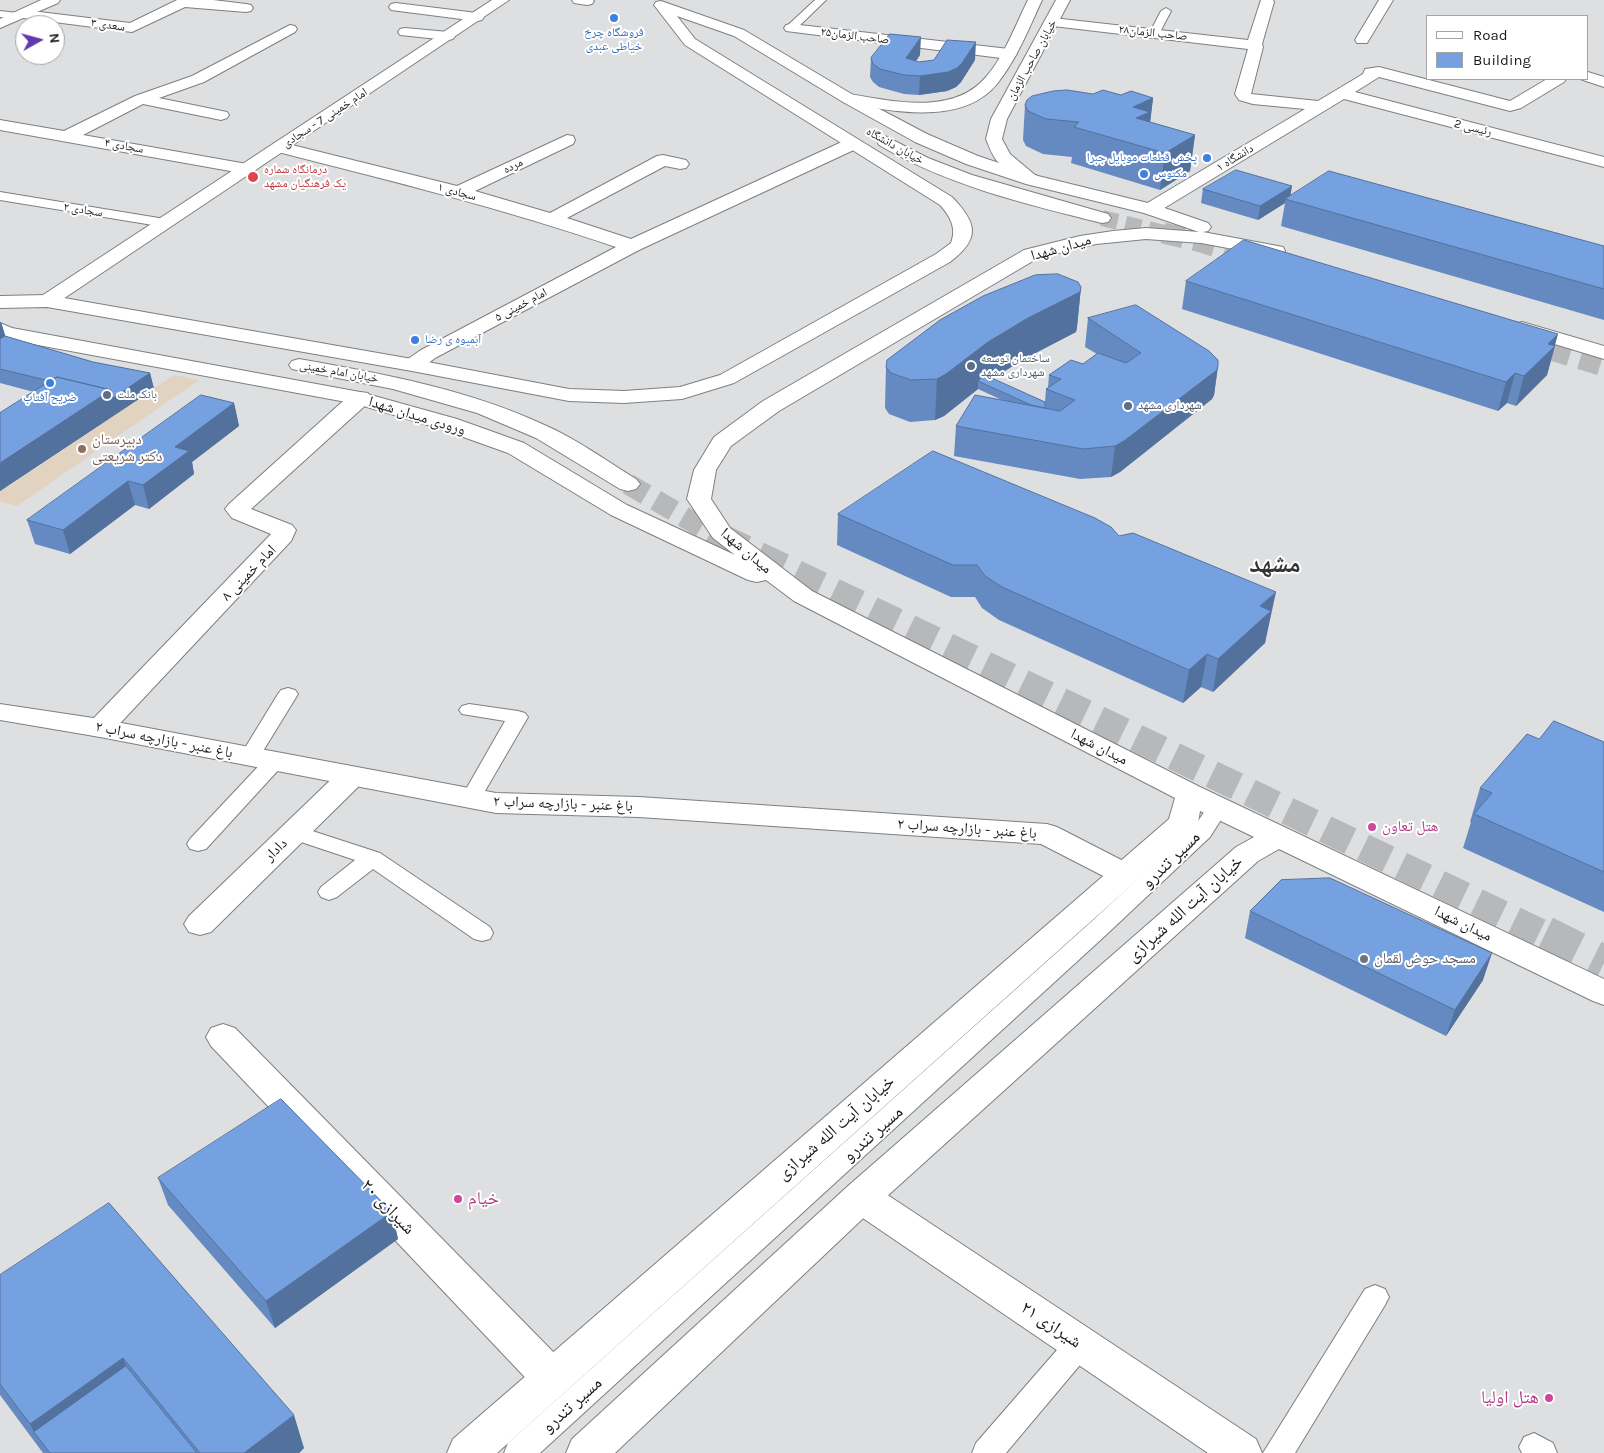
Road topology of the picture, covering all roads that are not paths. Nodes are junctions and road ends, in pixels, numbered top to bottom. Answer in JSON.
{"nodes":[{"id":1,"x":53,"y":0,"type":"edge"},
{"id":2,"x":502,"y":0,"type":"edge"},
{"id":3,"x":820,"y":0,"type":"edge"},
{"id":4,"x":1034,"y":0,"type":"edge"},
{"id":5,"x":1063,"y":0,"type":"edge"},
{"id":6,"x":1386,"y":0,"type":"edge"},
{"id":7,"x":657,"y":2,"type":"edge"},
{"id":8,"x":1267,"y":2,"type":"dead end"},
{"id":9,"x":396,"y":7,"type":"dead end"},
{"id":10,"x":246,"y":8,"type":"dead end"},
{"id":11,"x":1166,"y":11,"type":"dead end"},
{"id":12,"x":0,"y":14,"type":"edge"},
{"id":13,"x":21,"y":15,"type":"joint"},
{"id":14,"x":477,"y":17,"type":"junction"},
{"id":15,"x":15,"y":18,"type":"edge"},
{"id":16,"x":65,"y":20,"type":"edge"},
{"id":17,"x":1052,"y":22,"type":"junction"},
{"id":18,"x":0,"y":24,"type":"edge"},
{"id":19,"x":791,"y":28,"type":"joint"},
{"id":20,"x":290,"y":29,"type":"dead end"},
{"id":21,"x":405,"y":32,"type":"dead end"},
{"id":22,"x":1154,"y":34,"type":"junction"},
{"id":23,"x":448,"y":36,"type":"junction"},
{"id":24,"x":1362,"y":40,"type":"dead end"},
{"id":25,"x":1254,"y":45,"type":"junction"},
{"id":26,"x":1008,"y":54,"type":"junction"},
{"id":27,"x":773,"y":72,"type":"dead end"},
{"id":28,"x":1589,"y":77,"type":"edge"},
{"id":29,"x":1556,"y":80,"type":"edge"},
{"id":30,"x":1604,"y":82,"type":"edge"},
{"id":31,"x":1342,"y":94,"type":"junction"},
{"id":32,"x":141,"y":99,"type":"junction"},
{"id":33,"x":849,"y":99,"type":"junction"},
{"id":34,"x":1321,"y":106,"type":"junction"},
{"id":35,"x":221,"y":115,"type":"dead end"},
{"id":36,"x":0,"y":125,"type":"edge"},
{"id":37,"x":870,"y":132,"type":"dead end"},
{"id":38,"x":68,"y":136,"type":"junction"},
{"id":39,"x":567,"y":140,"type":"dead end"},
{"id":40,"x":852,"y":144,"type":"junction"},
{"id":41,"x":280,"y":147,"type":"junction"},
{"id":42,"x":1604,"y":162,"type":"edge"},
{"id":43,"x":680,"y":164,"type":"dead end"},
{"id":44,"x":247,"y":169,"type":"junction"},
{"id":45,"x":1032,"y":180,"type":"junction"},
{"id":46,"x":459,"y":192,"type":"junction"},
{"id":47,"x":0,"y":196,"type":"edge"},
{"id":48,"x":1150,"y":209,"type":"junction"},
{"id":49,"x":1102,"y":218,"type":"tunnel mouth"},
{"id":50,"x":552,"y":219,"type":"junction"},
{"id":51,"x":165,"y":223,"type":"junction"},
{"id":52,"x":632,"y":246,"type":"junction"},
{"id":53,"x":1265,"y":248,"type":"junction"},
{"id":54,"x":1293,"y":256,"type":"edge"},
{"id":55,"x":47,"y":301,"type":"junction"},
{"id":56,"x":0,"y":302,"type":"edge"},
{"id":57,"x":0,"y":310,"type":"edge"},
{"id":58,"x":1500,"y":321,"type":"edge"},
{"id":59,"x":2,"y":333,"type":"edge"},
{"id":60,"x":1604,"y":353,"type":"edge"},
{"id":61,"x":412,"y":365,"type":"junction"},
{"id":62,"x":360,"y":398,"type":"junction"},
{"id":63,"x":628,"y":484,"type":"tunnel mouth"},
{"id":64,"x":803,"y":596,"type":"junction"},
{"id":65,"x":288,"y":694,"type":"dead end"},
{"id":66,"x":469,"y":710,"type":"dead end"},
{"id":67,"x":0,"y":712,"type":"edge"},
{"id":68,"x":100,"y":728,"type":"junction"},
{"id":69,"x":262,"y":759,"type":"junction"},
{"id":70,"x":352,"y":776,"type":"junction"},
{"id":71,"x":471,"y":798,"type":"junction"},
{"id":72,"x":1204,"y":801,"type":"junction"},
{"id":73,"x":294,"y":832,"type":"junction"},
{"id":74,"x":1279,"y":836,"type":"junction"},
{"id":75,"x":198,"y":844,"type":"dead end"},
{"id":76,"x":372,"y":858,"type":"junction"},
{"id":77,"x":1124,"y":874,"type":"junction"},
{"id":78,"x":329,"y":892,"type":"dead end"},
{"id":79,"x":200,"y":924,"type":"dead end"},
{"id":80,"x":482,"y":933,"type":"dead end"},
{"id":81,"x":1604,"y":993,"type":"edge"},
{"id":82,"x":224,"y":1037,"type":"dead end"},
{"id":83,"x":861,"y":1197,"type":"junction"},
{"id":84,"x":1375,"y":1297,"type":"dead end"},
{"id":85,"x":1080,"y":1344,"type":"junction"},
{"id":86,"x":552,"y":1378,"type":"junction"},
{"id":87,"x":467,"y":1453,"type":"edge"},
{"id":88,"x":519,"y":1453,"type":"edge"},
{"id":89,"x":586,"y":1453,"type":"edge"},
{"id":90,"x":987,"y":1453,"type":"edge"},
{"id":91,"x":1242,"y":1453,"type":"edge"},
{"id":92,"x":1278,"y":1453,"type":"edge"}],
"edges":[{"from":1,"to":13,"type":"main road"},
{"from":2,"to":14,"type":"main road","name":"امام خمینی 7 - سجادی"},
{"from":3,"to":19,"type":"lane"},
{"from":4,"to":26,"type":"main road"},
{"from":5,"to":17,"type":"main road","name":"خیابان صاحب الزمان"},
{"from":6,"to":24,"type":"main road"},
{"from":7,"to":27,"type":"main road"},
{"from":7,"to":33,"type":"main road"},
{"from":7,"to":40,"type":"main road"},
{"from":8,"to":25,"type":"main road"},
{"from":9,"to":14,"type":"main road"},
{"from":10,"to":16,"type":"main road","name":"سعدی ۳"},
{"from":11,"to":22,"type":"lane"},
{"from":12,"to":13,"type":"lane"},
{"from":14,"to":23,"type":"main road","name":"امام خمینی 7 - سجادی"},
{"from":15,"to":18,"type":"main road"},
{"from":17,"to":22,"type":"main road","name":"صاحب الزمان۲۸"},
{"from":17,"to":45,"type":"main road","name":"خیابان صاحب الزمان"},
{"from":19,"to":26,"type":"main road","name":"صاحب الزمان۲۵"},
{"from":20,"to":32,"type":"main road"},
{"from":21,"to":23,"type":"main road"},
{"from":22,"to":25,"type":"main road","name":"صاحب الزمان۲۸"},
{"from":23,"to":41,"type":"main road","name":"امام خمینی 7 - سجادی"},
{"from":25,"to":34,"type":"main road"},
{"from":26,"to":33,"type":"main road"},
{"from":28,"to":30,"type":"main road"},
{"from":29,"to":31,"type":"main road","name":"دانشگاه ۱"},
{"from":31,"to":34,"type":"main road","name":"دانشگاه ۱"},
{"from":31,"to":42,"type":"main road","name":"رئیسی 2"},
{"from":32,"to":35,"type":"main road"},
{"from":32,"to":38,"type":"main road"},
{"from":33,"to":45,"type":"main road"},
{"from":34,"to":48,"type":"main road","name":"دانشگاه ۱"},
{"from":36,"to":38,"type":"main road","name":"سجادی ۴"},
{"from":37,"to":49,"type":"main road","name":"خیابان دانشگاه"},
{"from":38,"to":44,"type":"main road","name":"سجادی ۴"},
{"from":39,"to":46,"type":"main road","name":"مرده"},
{"from":40,"to":52,"type":"main road","name":"امام خمینی ۵"},
{"from":40,"to":61,"type":"main road"},
{"from":41,"to":44,"type":"main road","name":"امام خمینی 7 - سجادی"},
{"from":41,"to":46,"type":"main road","name":"سجادی ۱"},
{"from":43,"to":50,"type":"main road"},
{"from":44,"to":51,"type":"main road","name":"امام خمینی 7 - سجادی"},
{"from":45,"to":48,"type":"main road"},
{"from":46,"to":50,"type":"main road","name":"سجادی ۱"},
{"from":47,"to":51,"type":"lane","name":"سجادی ۲"},
{"from":48,"to":53,"type":"main road"},
{"from":50,"to":52,"type":"main road","name":"سجادی ۱"},
{"from":51,"to":55,"type":"main road","name":"امام خمینی 7 - سجادی"},
{"from":52,"to":61,"type":"main road","name":"امام خمینی ۵"},
{"from":53,"to":54,"type":"main road","name":"میدان شهدا"},
{"from":53,"to":64,"type":"main road","name":"میدان شهدا"},
{"from":55,"to":56,"type":"main road"},
{"from":55,"to":61,"type":"main road"},
{"from":57,"to":63,"type":"main road","name":"خیابان امام خمینی"},
{"from":58,"to":60,"type":"main road"},
{"from":59,"to":62,"type":"main road","name":"ورودی میدان شهدا"},
{"from":62,"to":64,"type":"main road","name":"ورودی میدان شهدا"},
{"from":62,"to":68,"type":"main road","name":"امام خمینی ۸"},
{"from":64,"to":72,"type":"main road","name":"میدان شهدا"},
{"from":65,"to":69,"type":"lane"},
{"from":66,"to":71,"type":"lane"},
{"from":67,"to":68,"type":"main road","name":"باغ عنبر - بازارچه سراب ۲"},
{"from":68,"to":69,"type":"main road","name":"باغ عنبر - بازارچه سراب ۲"},
{"from":69,"to":70,"type":"main road","name":"باغ عنبر - بازارچه سراب ۲"},
{"from":69,"to":75,"type":"lane"},
{"from":70,"to":71,"type":"main road","name":"باغ عنبر - بازارچه سراب ۲"},
{"from":70,"to":73,"type":"main road","name":"دادار"},
{"from":71,"to":77,"type":"main road","name":"باغ عنبر - بازارچه سراب ۲"},
{"from":72,"to":74,"type":"main road","name":"میدان شهدا"},
{"from":72,"to":77,"type":"main road","name":"خیابان آیت الله شیرازی"},
{"from":72,"to":88,"type":"lane","name":"مسیر تندرو"},
{"from":73,"to":76,"type":"lane"},
{"from":73,"to":79,"type":"main road","name":"دادار"},
{"from":74,"to":81,"type":"main road","name":"میدان شهدا"},
{"from":74,"to":83,"type":"main road","name":"خیابان آیت الله شیرازی"},
{"from":76,"to":78,"type":"lane"},
{"from":76,"to":80,"type":"lane"},
{"from":77,"to":86,"type":"main road","name":"خیابان آیت الله شیرازی"},
{"from":82,"to":86,"type":"main road","name":"شیرازی ۲۰"},
{"from":83,"to":85,"type":"main road","name":"شیرازی ۲۱"},
{"from":83,"to":89,"type":"main road","name":"خیابان آیت الله شیرازی"},
{"from":84,"to":92,"type":"lane"},
{"from":85,"to":90,"type":"lane"},
{"from":85,"to":91,"type":"main road","name":"شیرازی ۲۱"},
{"from":86,"to":87,"type":"main road","name":"خیابان آیت الله شیرازی"}]}
